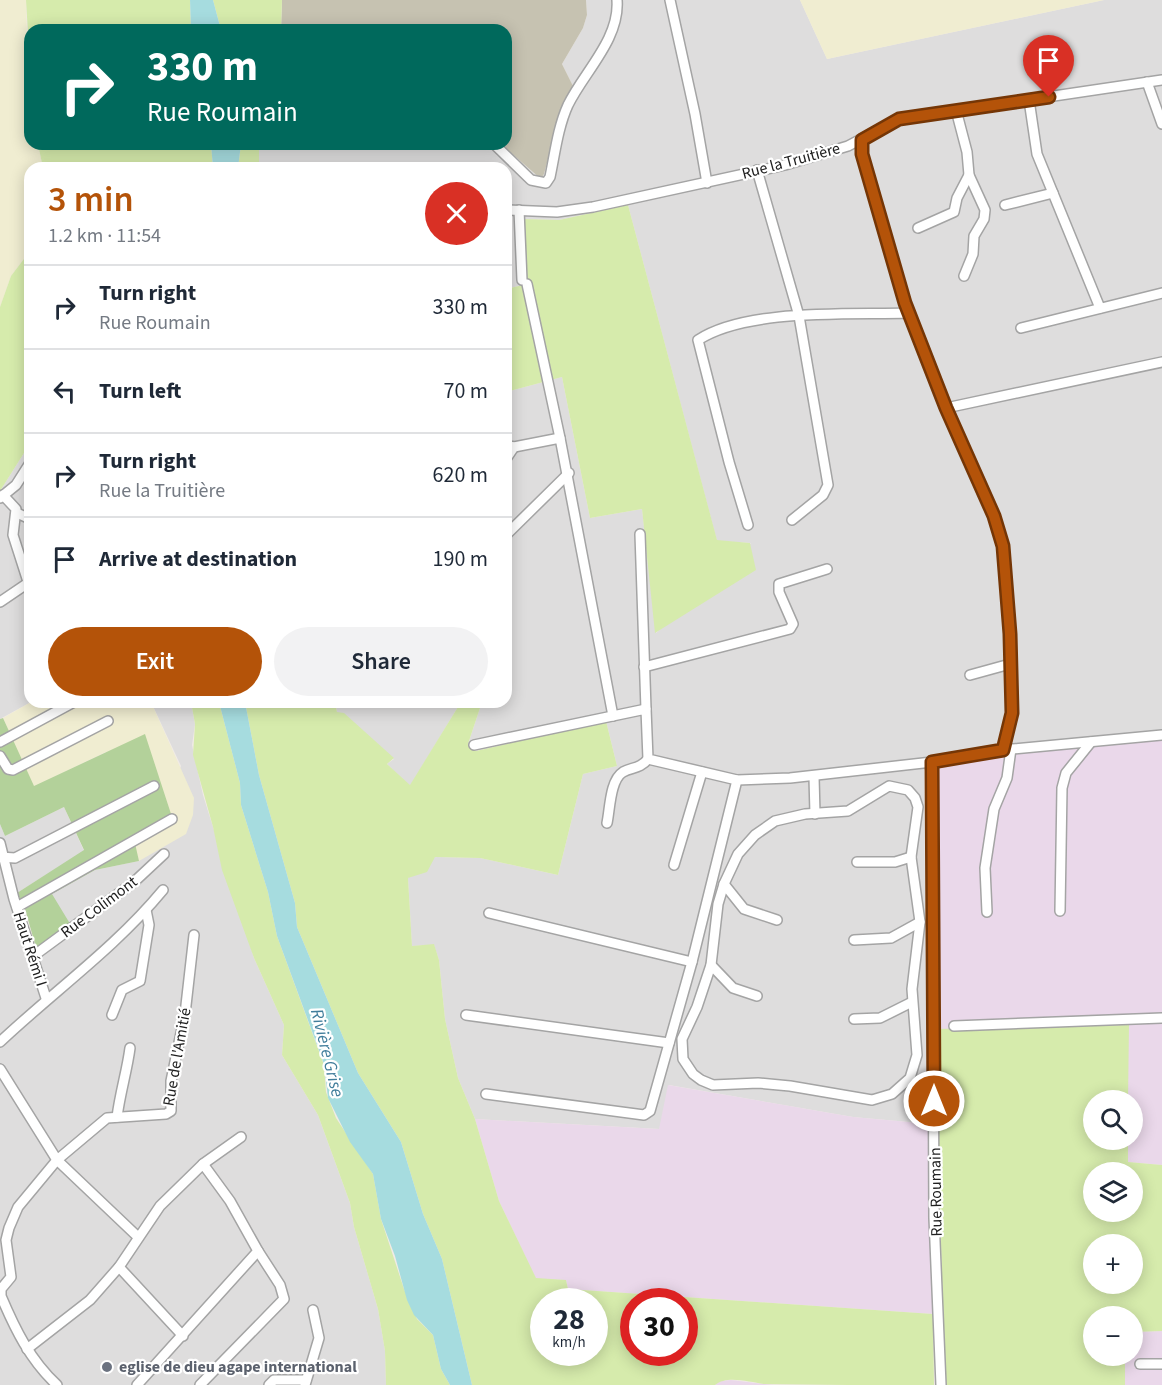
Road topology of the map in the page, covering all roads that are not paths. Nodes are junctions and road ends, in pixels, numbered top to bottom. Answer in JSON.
{"nodes":[{"id":1,"x":617,"y":0,"type":"edge"},
{"id":2,"x":670,"y":0,"type":"edge"},
{"id":3,"x":1162,"y":80,"type":"edge"},
{"id":4,"x":1147,"y":82,"type":"junction"},
{"id":5,"x":1029,"y":100,"type":"junction"},
{"id":6,"x":956,"y":110,"type":"junction"},
{"id":7,"x":1162,"y":124,"type":"edge"},
{"id":8,"x":862,"y":140,"type":"junction"},
{"id":9,"x":500,"y":150,"type":"edge"},
{"id":10,"x":757,"y":170,"type":"junction"},
{"id":11,"x":969,"y":175,"type":"junction"},
{"id":12,"x":707,"y":183,"type":"junction"},
{"id":13,"x":1053,"y":193,"type":"junction"},
{"id":14,"x":1005,"y":206,"type":"dead end"},
{"id":15,"x":512,"y":210,"type":"edge"},
{"id":16,"x":519,"y":210,"type":"junction"},
{"id":17,"x":918,"y":228,"type":"dead end"},
{"id":18,"x":964,"y":276,"type":"dead end"},
{"id":19,"x":1162,"y":293,"type":"edge"},
{"id":20,"x":1100,"y":308,"type":"junction"},
{"id":21,"x":909,"y":313,"type":"junction"},
{"id":22,"x":799,"y":316,"type":"junction"},
{"id":23,"x":1021,"y":328,"type":"dead end"},
{"id":24,"x":1162,"y":362,"type":"edge"},
{"id":25,"x":946,"y":408,"type":"junction"},
{"id":26,"x":560,"y":438,"type":"junction"},
{"id":27,"x":512,"y":446,"type":"edge"},
{"id":28,"x":24,"y":472,"type":"edge"},
{"id":29,"x":569,"y":473,"type":"junction"},
{"id":30,"x":2,"y":497,"type":"edge"},
{"id":31,"x":17,"y":513,"type":"junction"},
{"id":32,"x":24,"y":516,"type":"edge"},
{"id":33,"x":792,"y":520,"type":"dead end"},
{"id":34,"x":748,"y":525,"type":"dead end"},
{"id":35,"x":512,"y":529,"type":"edge"},
{"id":36,"x":639,"y":534,"type":"dead end"},
{"id":37,"x":24,"y":569,"type":"edge"},
{"id":38,"x":827,"y":570,"type":"dead end"},
{"id":39,"x":24,"y":588,"type":"edge"},
{"id":40,"x":0,"y":602,"type":"edge"},
{"id":41,"x":1010,"y":664,"type":"junction"},
{"id":42,"x":644,"y":667,"type":"junction"},
{"id":43,"x":970,"y":675,"type":"dead end"},
{"id":44,"x":63,"y":708,"type":"edge"},
{"id":45,"x":646,"y":709,"type":"junction"},
{"id":46,"x":613,"y":716,"type":"junction"},
{"id":47,"x":108,"y":721,"type":"dead end"},
{"id":48,"x":1162,"y":735,"type":"edge"},
{"id":49,"x":0,"y":742,"type":"edge"},
{"id":50,"x":1091,"y":742,"type":"junction"},
{"id":51,"x":474,"y":745,"type":"dead end"},
{"id":52,"x":1007,"y":749,"type":"junction"},
{"id":53,"x":0,"y":756,"type":"edge"},
{"id":54,"x":648,"y":759,"type":"junction"},
{"id":55,"x":932,"y":762,"type":"junction"},
{"id":56,"x":702,"y":772,"type":"junction"},
{"id":57,"x":814,"y":777,"type":"junction"},
{"id":58,"x":737,"y":780,"type":"junction"},
{"id":59,"x":154,"y":786,"type":"dead end"},
{"id":60,"x":815,"y":814,"type":"junction"},
{"id":61,"x":172,"y":819,"type":"dead end"},
{"id":62,"x":607,"y":823,"type":"dead end"},
{"id":63,"x":0,"y":843,"type":"edge"},
{"id":64,"x":164,"y":854,"type":"dead end"},
{"id":65,"x":911,"y":857,"type":"junction"},
{"id":66,"x":3,"y":858,"type":"edge"},
{"id":67,"x":857,"y":862,"type":"dead end"},
{"id":68,"x":674,"y":865,"type":"dead end"},
{"id":69,"x":724,"y":884,"type":"junction"},
{"id":70,"x":163,"y":890,"type":"dead end"},
{"id":71,"x":16,"y":903,"type":"junction"},
{"id":72,"x":146,"y":910,"type":"junction"},
{"id":73,"x":1060,"y":911,"type":"dead end"},
{"id":74,"x":987,"y":912,"type":"dead end"},
{"id":75,"x":489,"y":913,"type":"dead end"},
{"id":76,"x":777,"y":920,"type":"dead end"},
{"id":77,"x":920,"y":922,"type":"junction"},
{"id":78,"x":194,"y":935,"type":"dead end"},
{"id":79,"x":854,"y":940,"type":"dead end"},
{"id":80,"x":32,"y":957,"type":"junction"},
{"id":81,"x":692,"y":962,"type":"junction"},
{"id":82,"x":711,"y":966,"type":"junction"},
{"id":83,"x":757,"y":996,"type":"dead end"},
{"id":84,"x":46,"y":998,"type":"junction"},
{"id":85,"x":912,"y":1002,"type":"junction"},
{"id":86,"x":112,"y":1015,"type":"dead end"},
{"id":87,"x":466,"y":1015,"type":"dead end"},
{"id":88,"x":854,"y":1018,"type":"dead end"},
{"id":89,"x":1162,"y":1018,"type":"edge"},
{"id":90,"x":954,"y":1026,"type":"dead end"},
{"id":91,"x":1,"y":1040,"type":"edge"},
{"id":92,"x":669,"y":1042,"type":"junction"},
{"id":93,"x":130,"y":1048,"type":"dead end"},
{"id":94,"x":0,"y":1069,"type":"edge"},
{"id":95,"x":486,"y":1094,"type":"dead end"},
{"id":96,"x":117,"y":1117,"type":"junction"},
{"id":97,"x":241,"y":1137,"type":"dead end"},
{"id":98,"x":57,"y":1160,"type":"junction"},
{"id":99,"x":203,"y":1164,"type":"junction"},
{"id":100,"x":138,"y":1237,"type":"junction"},
{"id":101,"x":258,"y":1251,"type":"junction"},
{"id":102,"x":119,"y":1267,"type":"junction"},
{"id":103,"x":1,"y":1296,"type":"edge"},
{"id":104,"x":313,"y":1310,"type":"dead end"},
{"id":105,"x":183,"y":1336,"type":"junction"},
{"id":106,"x":27,"y":1349,"type":"junction"},
{"id":107,"x":1143,"y":1364,"type":"edge"},
{"id":108,"x":1162,"y":1364,"type":"edge"},
{"id":109,"x":305,"y":1383,"type":"edge"},
{"id":110,"x":203,"y":1384,"type":"edge"},
{"id":111,"x":57,"y":1385,"type":"edge"},
{"id":112,"x":137,"y":1385,"type":"edge"},
{"id":113,"x":268,"y":1385,"type":"edge"},
{"id":114,"x":941,"y":1385,"type":"edge"}],
"edges":[{"from":1,"to":9,"type":"street"},
{"from":2,"to":12,"type":"street"},
{"from":3,"to":4,"type":"street","name":"Rue la Truitière"},
{"from":4,"to":5,"type":"street","name":"Rue la Truitière"},
{"from":4,"to":7,"type":"street"},
{"from":5,"to":6,"type":"street","name":"Rue la Truitière"},
{"from":5,"to":13,"type":"street"},
{"from":6,"to":8,"type":"street","name":"Rue la Truitière"},
{"from":6,"to":11,"type":"street"},
{"from":8,"to":10,"type":"street","name":"Rue la Truitière"},
{"from":8,"to":21,"type":"street"},
{"from":10,"to":12,"type":"street","name":"Rue la Truitière"},
{"from":10,"to":22,"type":"street"},
{"from":11,"to":17,"type":"street"},
{"from":11,"to":18,"type":"street"},
{"from":12,"to":16,"type":"street","name":"Rue la Truitière"},
{"from":13,"to":14,"type":"street"},
{"from":13,"to":20,"type":"street"},
{"from":15,"to":16,"type":"street","name":"Rue la Truitière"},
{"from":16,"to":26,"type":"street"},
{"from":19,"to":20,"type":"street"},
{"from":20,"to":23,"type":"street"},
{"from":21,"to":22,"type":"street"},
{"from":21,"to":25,"type":"street"},
{"from":22,"to":33,"type":"street"},
{"from":22,"to":34,"type":"street"},
{"from":24,"to":25,"type":"street"},
{"from":25,"to":41,"type":"street"},
{"from":26,"to":27,"type":"street"},
{"from":26,"to":29,"type":"street"},
{"from":28,"to":30,"type":"street"},
{"from":29,"to":35,"type":"street"},
{"from":29,"to":46,"type":"street"},
{"from":30,"to":31,"type":"street"},
{"from":31,"to":32,"type":"street"},
{"from":31,"to":37,"type":"street"},
{"from":36,"to":42,"type":"street"},
{"from":38,"to":42,"type":"street"},
{"from":39,"to":40,"type":"street"},
{"from":41,"to":43,"type":"street"},
{"from":41,"to":52,"type":"street"},
{"from":42,"to":45,"type":"street"},
{"from":44,"to":49,"type":"street"},
{"from":45,"to":46,"type":"street"},
{"from":45,"to":54,"type":"street"},
{"from":46,"to":51,"type":"street"},
{"from":47,"to":53,"type":"street"},
{"from":48,"to":50,"type":"street"},
{"from":50,"to":52,"type":"street"},
{"from":50,"to":73,"type":"street"},
{"from":52,"to":55,"type":"street"},
{"from":52,"to":74,"type":"street"},
{"from":54,"to":56,"type":"street"},
{"from":54,"to":62,"type":"street"},
{"from":55,"to":57,"type":"street"},
{"from":55,"to":114,"type":"street","name":"Rue Roumain"},
{"from":56,"to":58,"type":"street"},
{"from":56,"to":68,"type":"street"},
{"from":57,"to":58,"type":"street"},
{"from":57,"to":60,"type":"street"},
{"from":58,"to":81,"type":"street"},
{"from":59,"to":66,"type":"street"},
{"from":60,"to":65,"type":"street"},
{"from":60,"to":69,"type":"street"},
{"from":61,"to":71,"type":"street"},
{"from":63,"to":66,"type":"street","name":"Haut Rémi I"},
{"from":64,"to":80,"type":"street","name":"Rue Colimont"},
{"from":65,"to":67,"type":"street"},
{"from":65,"to":77,"type":"street"},
{"from":66,"to":71,"type":"street","name":"Haut Rémi I"},
{"from":69,"to":76,"type":"street"},
{"from":69,"to":82,"type":"street"},
{"from":70,"to":72,"type":"street"},
{"from":71,"to":80,"type":"street","name":"Haut Rémi I"},
{"from":72,"to":84,"type":"street"},
{"from":72,"to":86,"type":"street"},
{"from":75,"to":81,"type":"street"},
{"from":77,"to":79,"type":"street"},
{"from":77,"to":85,"type":"street"},
{"from":78,"to":96,"type":"street","name":"Rue de l'Amitié"},
{"from":80,"to":84,"type":"street","name":"Haut Rémi I"},
{"from":81,"to":92,"type":"street"},
{"from":82,"to":83,"type":"street"},
{"from":82,"to":85,"type":"street"},
{"from":84,"to":91,"type":"street"},
{"from":85,"to":88,"type":"street"},
{"from":87,"to":92,"type":"street"},
{"from":89,"to":90,"type":"street"},
{"from":92,"to":95,"type":"street"},
{"from":93,"to":96,"type":"street"},
{"from":94,"to":98,"type":"street"},
{"from":96,"to":98,"type":"street","name":"Rue de l'Amitié"},
{"from":97,"to":99,"type":"street"},
{"from":98,"to":100,"type":"street"},
{"from":98,"to":103,"type":"street","name":"Rue de l'Amitié"},
{"from":99,"to":100,"type":"street"},
{"from":99,"to":101,"type":"street"},
{"from":100,"to":102,"type":"street"},
{"from":101,"to":105,"type":"street"},
{"from":101,"to":110,"type":"street"},
{"from":102,"to":105,"type":"street"},
{"from":102,"to":106,"type":"street"},
{"from":103,"to":106,"type":"street"},
{"from":104,"to":109,"type":"street"},
{"from":105,"to":112,"type":"street"},
{"from":106,"to":111,"type":"street"},
{"from":107,"to":108,"type":"street"},
{"from":109,"to":113,"type":"street"}]}
